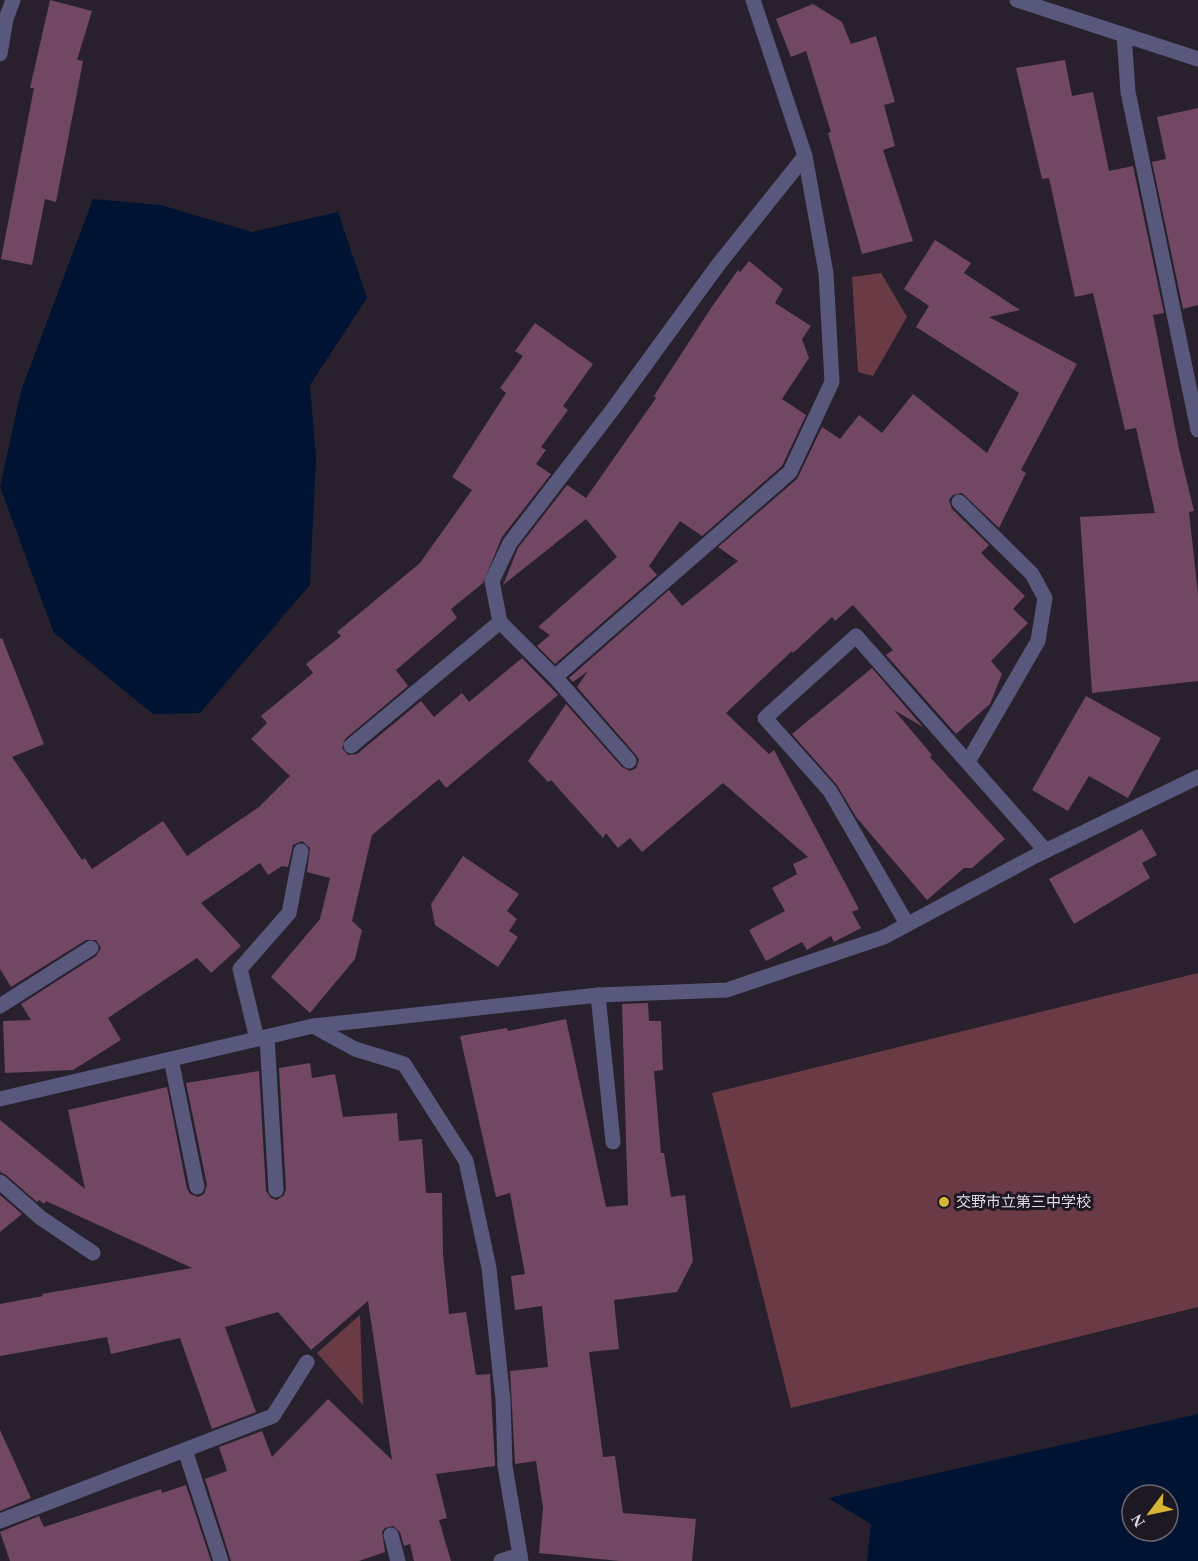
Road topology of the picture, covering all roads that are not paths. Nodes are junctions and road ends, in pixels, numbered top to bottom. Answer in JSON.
{"nodes":[{"id":1,"x":13,"y":0,"type":"edge"},
{"id":2,"x":753,"y":0,"type":"edge"},
{"id":3,"x":1017,"y":0,"type":"edge"},
{"id":4,"x":1125,"y":35,"type":"junction"},
{"id":5,"x":0,"y":54,"type":"edge"},
{"id":6,"x":1198,"y":59,"type":"edge"},
{"id":7,"x":805,"y":156,"type":"junction"},
{"id":8,"x":1198,"y":430,"type":"edge"},
{"id":9,"x":960,"y":502,"type":"dead end"},
{"id":10,"x":500,"y":622,"type":"junction"},
{"id":11,"x":555,"y":677,"type":"junction"},
{"id":12,"x":351,"y":746,"type":"dead end"},
{"id":13,"x":629,"y":761,"type":"dead end"},
{"id":14,"x":968,"y":762,"type":"junction"},
{"id":15,"x":1198,"y":777,"type":"edge"},
{"id":16,"x":1045,"y":850,"type":"junction"},
{"id":17,"x":301,"y":851,"type":"dead end"},
{"id":18,"x":907,"y":924,"type":"junction"},
{"id":19,"x":91,"y":948,"type":"dead end"},
{"id":20,"x":598,"y":995,"type":"junction"},
{"id":21,"x":0,"y":1006,"type":"edge"},
{"id":22,"x":314,"y":1026,"type":"junction"},
{"id":23,"x":262,"y":1038,"type":"junction"},
{"id":24,"x":171,"y":1059,"type":"junction"},
{"id":25,"x":0,"y":1099,"type":"edge"},
{"id":26,"x":613,"y":1142,"type":"dead end"},
{"id":27,"x":0,"y":1182,"type":"edge"},
{"id":28,"x":197,"y":1187,"type":"dead end"},
{"id":29,"x":276,"y":1190,"type":"dead end"},
{"id":30,"x":93,"y":1253,"type":"dead end"},
{"id":31,"x":307,"y":1362,"type":"dead end"},
{"id":32,"x":185,"y":1450,"type":"junction"},
{"id":33,"x":0,"y":1521,"type":"edge"},
{"id":34,"x":391,"y":1534,"type":"dead end"},
{"id":35,"x":520,"y":1558,"type":"edge"},
{"id":36,"x":222,"y":1561,"type":"edge"},
{"id":37,"x":398,"y":1561,"type":"edge"},
{"id":38,"x":501,"y":1561,"type":"edge"}],
"edges":[{"from":1,"to":5,"type":"street"},
{"from":2,"to":7,"type":"street"},
{"from":3,"to":4,"type":"street"},
{"from":4,"to":6,"type":"street"},
{"from":4,"to":8,"type":"street"},
{"from":7,"to":10,"type":"street"},
{"from":7,"to":11,"type":"street"},
{"from":9,"to":14,"type":"street"},
{"from":10,"to":11,"type":"street"},
{"from":10,"to":12,"type":"street"},
{"from":11,"to":13,"type":"street"},
{"from":14,"to":16,"type":"street"},
{"from":14,"to":18,"type":"street"},
{"from":15,"to":16,"type":"street"},
{"from":16,"to":18,"type":"street"},
{"from":17,"to":23,"type":"street"},
{"from":18,"to":20,"type":"street"},
{"from":19,"to":21,"type":"street"},
{"from":20,"to":22,"type":"street"},
{"from":20,"to":26,"type":"street"},
{"from":22,"to":23,"type":"street"},
{"from":22,"to":35,"type":"street"},
{"from":23,"to":24,"type":"street"},
{"from":23,"to":29,"type":"street"},
{"from":24,"to":25,"type":"street"},
{"from":24,"to":28,"type":"street"},
{"from":27,"to":30,"type":"street"},
{"from":31,"to":32,"type":"street"},
{"from":32,"to":33,"type":"street"},
{"from":32,"to":36,"type":"street"},
{"from":34,"to":37,"type":"street"},
{"from":35,"to":38,"type":"street"}]}
